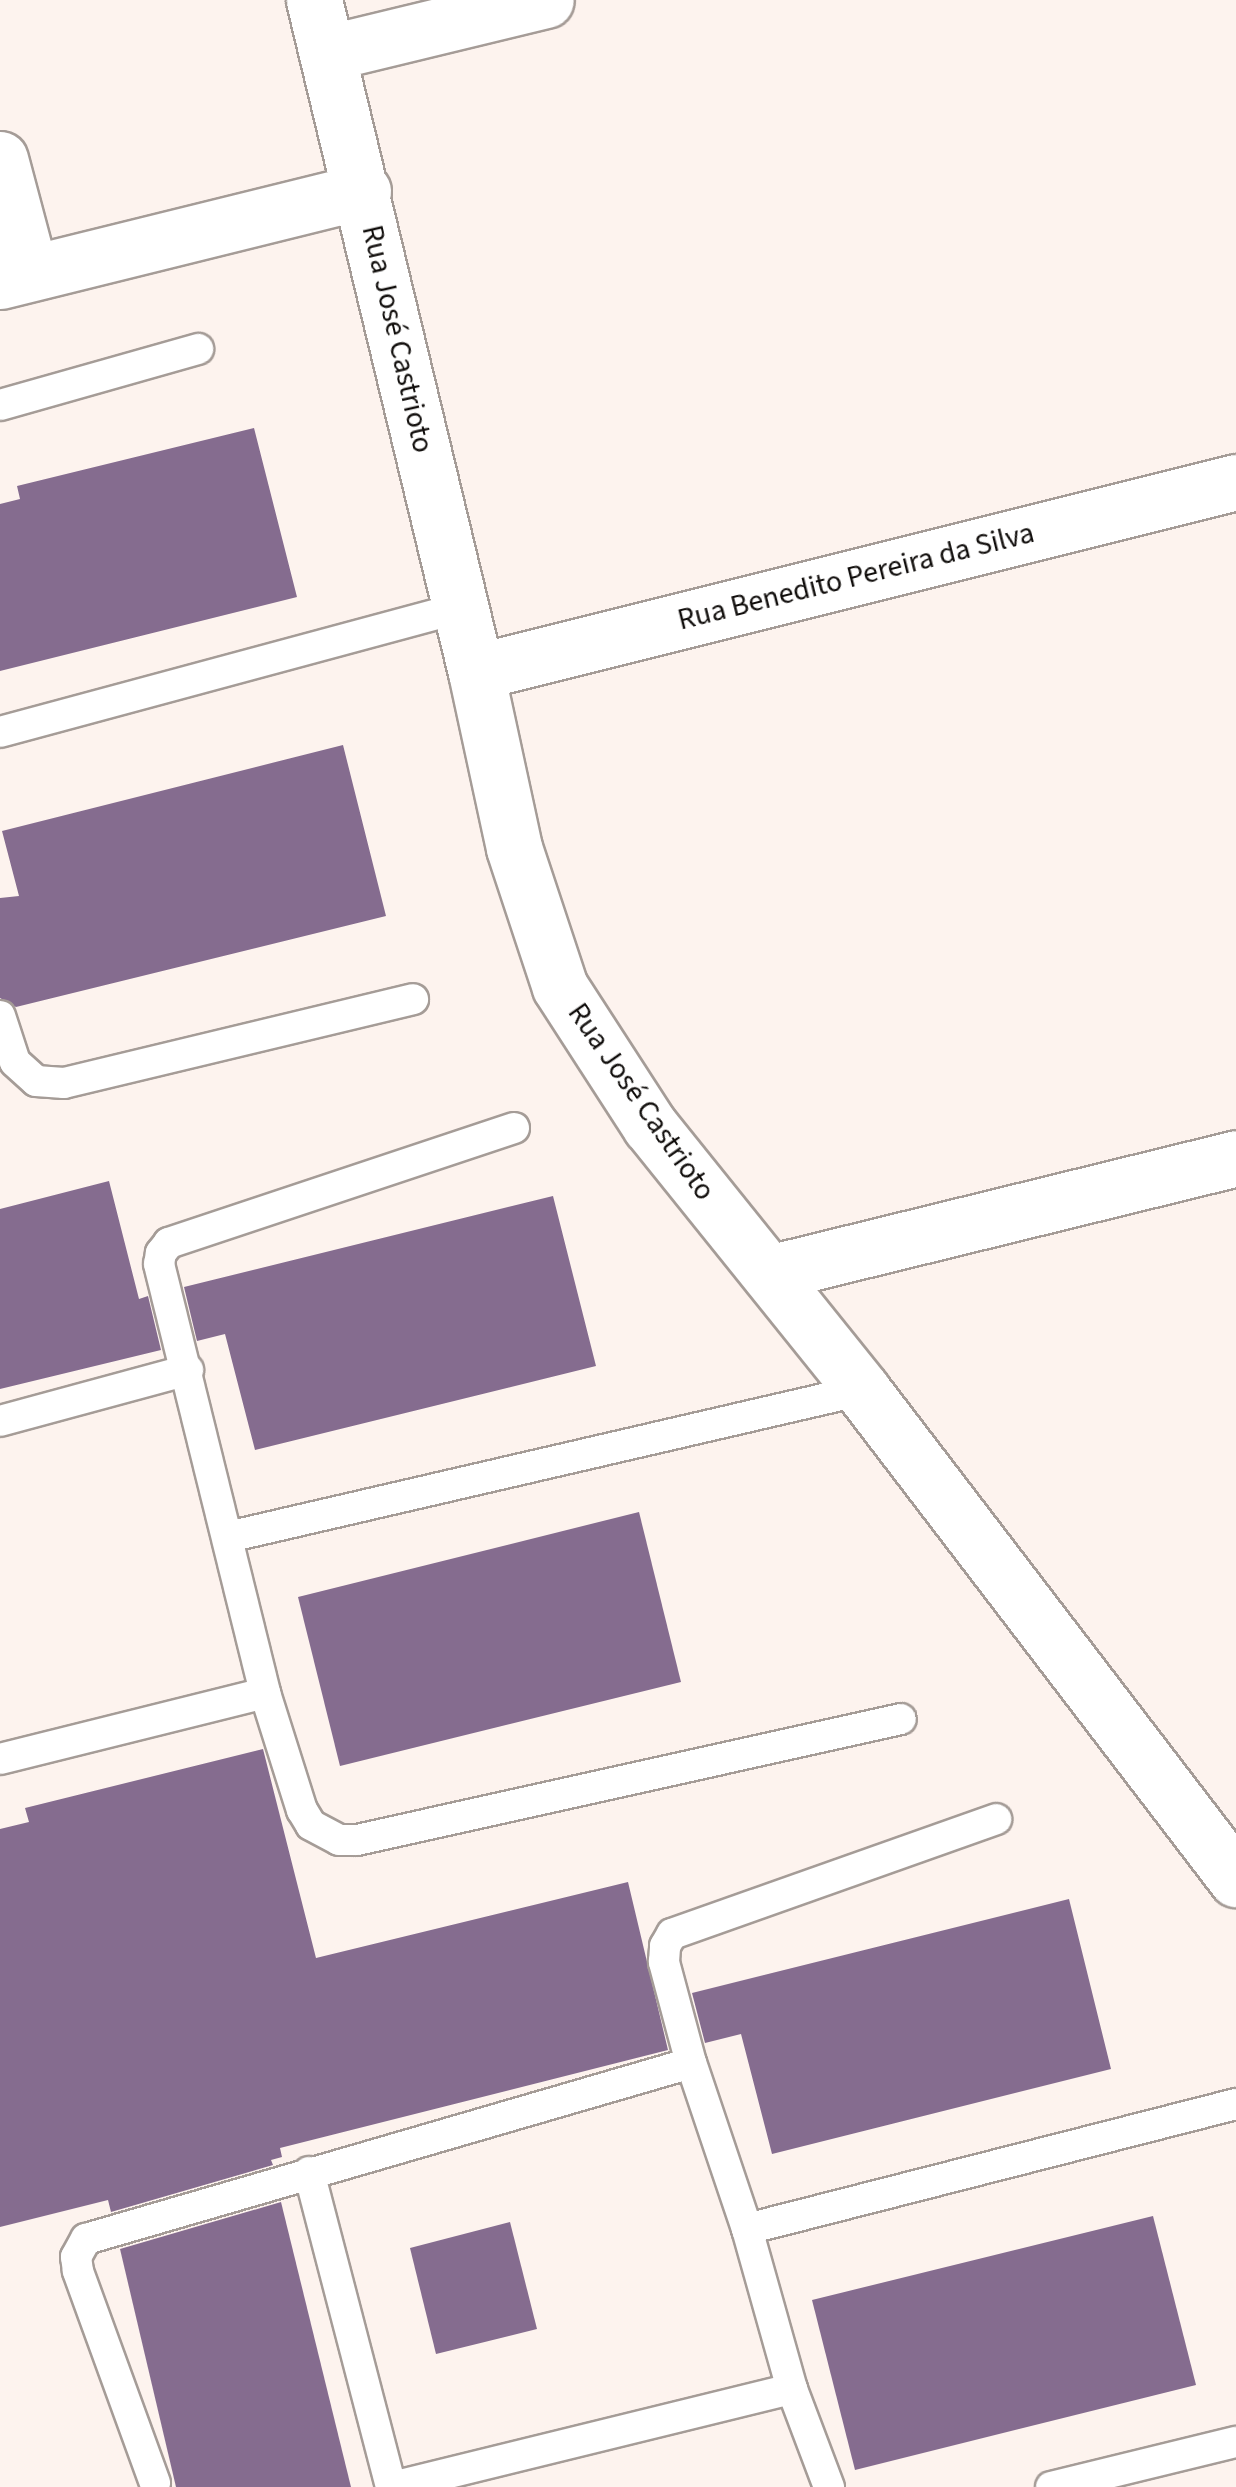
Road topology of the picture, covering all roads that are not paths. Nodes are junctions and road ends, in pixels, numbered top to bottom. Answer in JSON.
{"nodes":[{"id":1,"x":314,"y":0,"type":"edge"},
{"id":2,"x":546,"y":0,"type":"edge"},
{"id":3,"x":327,"y":52,"type":"junction"},
{"id":4,"x":0,"y":159,"type":"edge"},
{"id":5,"x":363,"y":191,"type":"junction"},
{"id":6,"x":15,"y":276,"type":"edge"},
{"id":7,"x":198,"y":349,"type":"dead end"},
{"id":8,"x":0,"y":405,"type":"edge"},
{"id":9,"x":1236,"y":482,"type":"edge"},
{"id":10,"x":458,"y":608,"type":"junction"},
{"id":11,"x":476,"y":672,"type":"junction"},
{"id":12,"x":0,"y":732,"type":"edge"},
{"id":13,"x":413,"y":999,"type":"dead end"},
{"id":14,"x":0,"y":1016,"type":"edge"},
{"id":15,"x":514,"y":1128,"type":"dead end"},
{"id":16,"x":1236,"y":1158,"type":"edge"},
{"id":17,"x":769,"y":1273,"type":"junction"},
{"id":18,"x":188,"y":1370,"type":"junction"},
{"id":19,"x":862,"y":1390,"type":"junction"},
{"id":20,"x":0,"y":1422,"type":"edge"},
{"id":21,"x":228,"y":1537,"type":"junction"},
{"id":22,"x":265,"y":1693,"type":"junction"},
{"id":23,"x":900,"y":1719,"type":"dead end"},
{"id":24,"x":0,"y":1758,"type":"edge"},
{"id":25,"x":996,"y":1819,"type":"dead end"},
{"id":26,"x":1219,"y":1825,"type":"edge"},
{"id":27,"x":1236,"y":1879,"type":"edge"},
{"id":28,"x":691,"y":2063,"type":"junction"},
{"id":29,"x":1236,"y":2104,"type":"edge"},
{"id":30,"x":309,"y":2172,"type":"junction"},
{"id":31,"x":748,"y":2229,"type":"junction"},
{"id":32,"x":792,"y":2389,"type":"junction"},
{"id":33,"x":1236,"y":2442,"type":"edge"},
{"id":34,"x":154,"y":2483,"type":"dead end"},
{"id":35,"x":392,"y":2487,"type":"edge"},
{"id":36,"x":829,"y":2487,"type":"edge"},
{"id":37,"x":1051,"y":2487,"type":"edge"}],
"edges":[{"from":1,"to":3,"type":"street","name":"Rua José Castrioto"},
{"from":2,"to":3,"type":"street"},
{"from":3,"to":5,"type":"street","name":"Rua José Castrioto"},
{"from":4,"to":6,"type":"street"},
{"from":5,"to":6,"type":"street"},
{"from":5,"to":10,"type":"street","name":"Rua José Castrioto"},
{"from":7,"to":8,"type":"lane"},
{"from":9,"to":11,"type":"street","name":"Rua Benedito Pereira da Silva"},
{"from":10,"to":11,"type":"street","name":"Rua José Castrioto"},
{"from":10,"to":12,"type":"lane"},
{"from":11,"to":17,"type":"street","name":"Rua José Castrioto"},
{"from":13,"to":14,"type":"lane"},
{"from":15,"to":18,"type":"lane"},
{"from":16,"to":17,"type":"street"},
{"from":17,"to":19,"type":"street","name":"Rua José Castrioto"},
{"from":18,"to":20,"type":"lane"},
{"from":18,"to":21,"type":"lane"},
{"from":19,"to":21,"type":"lane"},
{"from":19,"to":26,"type":"street","name":"Rua José Castrioto"},
{"from":21,"to":22,"type":"lane"},
{"from":22,"to":23,"type":"lane"},
{"from":22,"to":24,"type":"lane"},
{"from":25,"to":28,"type":"lane"},
{"from":26,"to":27,"type":"street","name":"Rua José Castrioto"},
{"from":28,"to":30,"type":"lane"},
{"from":28,"to":31,"type":"lane"},
{"from":29,"to":31,"type":"lane"},
{"from":30,"to":34,"type":"lane"},
{"from":30,"to":35,"type":"lane"},
{"from":31,"to":32,"type":"lane"},
{"from":32,"to":35,"type":"lane"},
{"from":32,"to":36,"type":"lane"},
{"from":33,"to":37,"type":"lane"}]}
